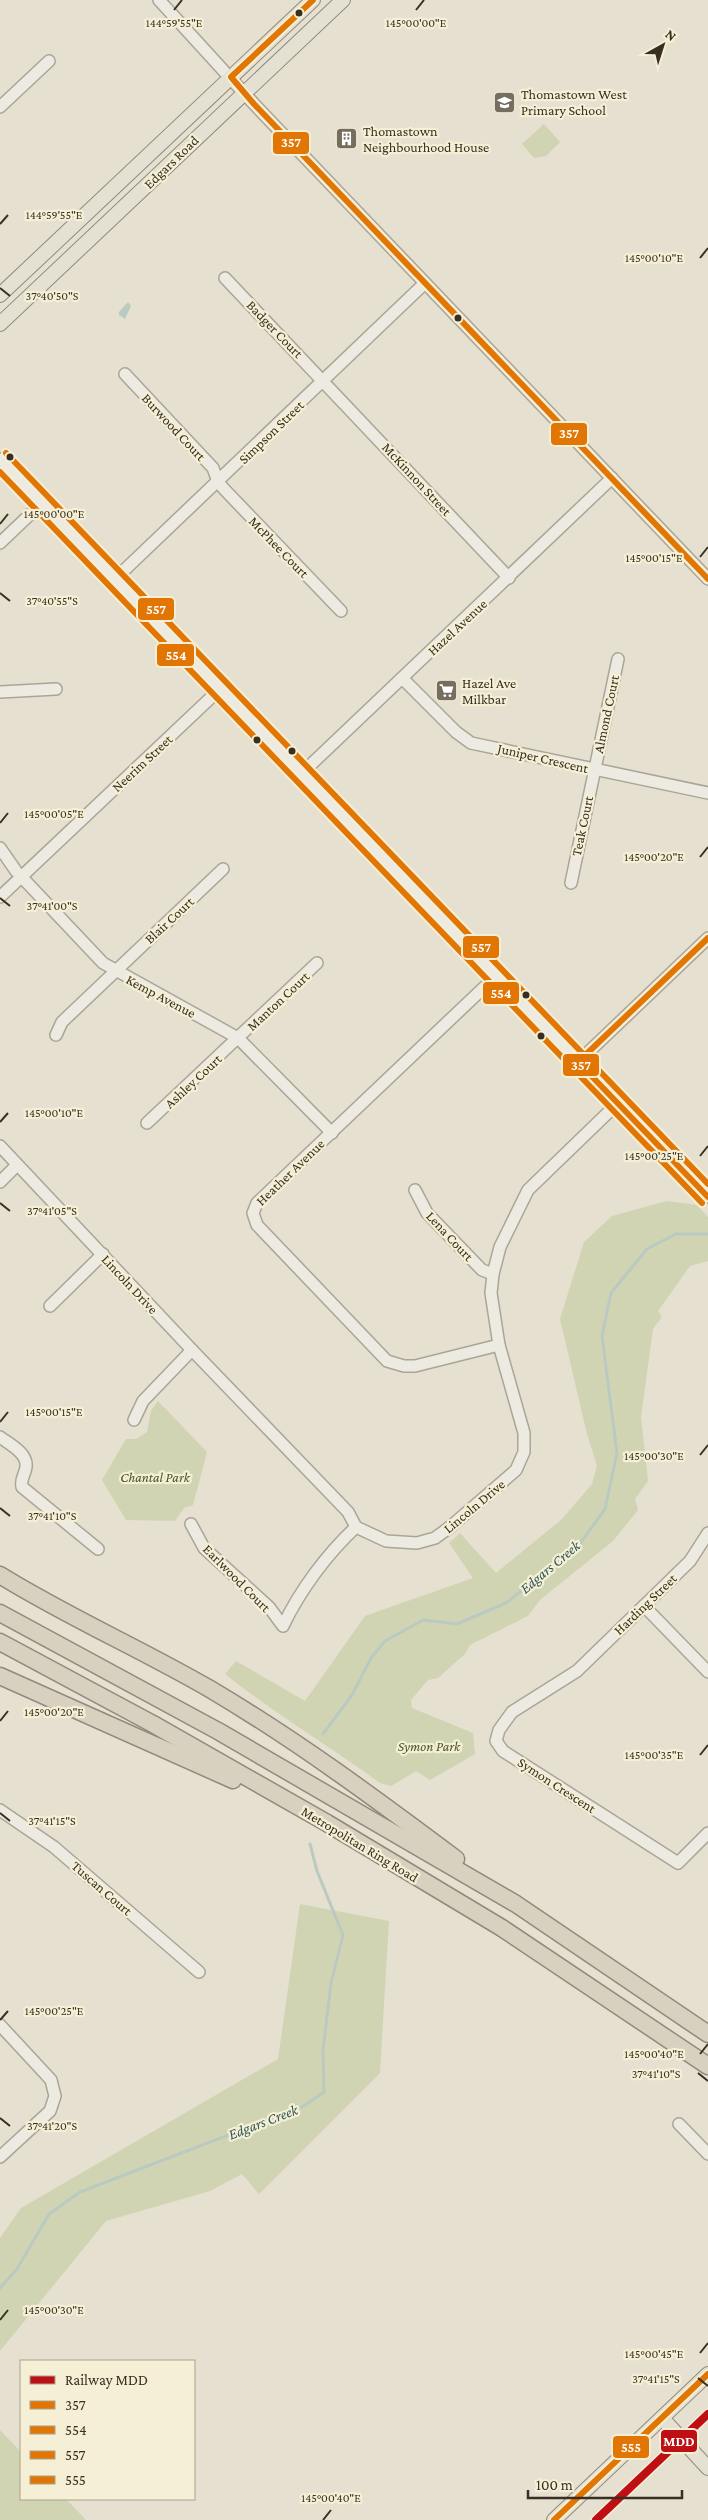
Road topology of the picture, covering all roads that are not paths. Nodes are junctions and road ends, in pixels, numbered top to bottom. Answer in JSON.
{"nodes":[{"id":1,"x":159,"y":0,"type":"edge"},
{"id":2,"x":313,"y":0,"type":"edge"},
{"id":3,"x":343,"y":0,"type":"edge"},
{"id":4,"x":50,"y":61,"type":"dead end"},
{"id":5,"x":231,"y":77,"type":"junction"},
{"id":6,"x":245,"y":92,"type":"junction"},
{"id":7,"x":0,"y":108,"type":"edge"},
{"id":8,"x":225,"y":278,"type":"dead end"},
{"id":9,"x":425,"y":283,"type":"junction"},
{"id":10,"x":0,"y":295,"type":"edge"},
{"id":11,"x":0,"y":324,"type":"edge"},
{"id":12,"x":125,"y":374,"type":"dead end"},
{"id":13,"x":324,"y":381,"type":"junction"},
{"id":14,"x":0,"y":459,"type":"edge"},
{"id":15,"x":612,"y":478,"type":"junction"},
{"id":16,"x":218,"y":482,"type":"junction"},
{"id":17,"x":42,"y":503,"type":"junction"},
{"id":18,"x":0,"y":543,"type":"edge"},
{"id":19,"x":509,"y":578,"type":"junction"},
{"id":20,"x":115,"y":579,"type":"junction"},
{"id":21,"x":708,"y":579,"type":"edge"},
{"id":22,"x":341,"y":611,"type":"dead end"},
{"id":23,"x":618,"y":659,"type":"dead end"},
{"id":24,"x":402,"y":678,"type":"junction"},
{"id":25,"x":56,"y":688,"type":"dead end"},
{"id":26,"x":220,"y":690,"type":"junction"},
{"id":27,"x":0,"y":692,"type":"edge"},
{"id":28,"x":594,"y":770,"type":"junction"},
{"id":29,"x":301,"y":774,"type":"junction"},
{"id":30,"x":708,"y":793,"type":"edge"},
{"id":31,"x":0,"y":848,"type":"edge"},
{"id":32,"x":223,"y":869,"type":"dead end"},
{"id":33,"x":21,"y":877,"type":"junction"},
{"id":34,"x":571,"y":883,"type":"dead end"},
{"id":35,"x":0,"y":897,"type":"edge"},
{"id":36,"x":708,"y":938,"type":"edge"},
{"id":37,"x":317,"y":963,"type":"dead end"},
{"id":38,"x":114,"y":971,"type":"junction"},
{"id":39,"x":496,"y":977,"type":"junction"},
{"id":40,"x":56,"y":1035,"type":"dead end"},
{"id":41,"x":238,"y":1038,"type":"junction"},
{"id":42,"x":578,"y":1062,"type":"junction"},
{"id":43,"x":618,"y":1103,"type":"junction"},
{"id":44,"x":147,"y":1124,"type":"dead end"},
{"id":45,"x":332,"y":1132,"type":"junction"},
{"id":46,"x":0,"y":1146,"type":"edge"},
{"id":47,"x":16,"y":1166,"type":"junction"},
{"id":48,"x":0,"y":1182,"type":"edge"},
{"id":49,"x":415,"y":1190,"type":"dead end"},
{"id":50,"x":708,"y":1197,"type":"edge"},
{"id":51,"x":103,"y":1254,"type":"junction"},
{"id":52,"x":493,"y":1274,"type":"junction"},
{"id":53,"x":50,"y":1306,"type":"dead end"},
{"id":54,"x":499,"y":1345,"type":"junction"},
{"id":55,"x":192,"y":1350,"type":"junction"},
{"id":56,"x":134,"y":1420,"type":"dead end"},
{"id":57,"x":0,"y":1437,"type":"edge"},
{"id":58,"x":191,"y":1524,"type":"dead end"},
{"id":59,"x":356,"y":1526,"type":"junction"},
{"id":60,"x":708,"y":1533,"type":"edge"},
{"id":61,"x":98,"y":1549,"type":"dead end"},
{"id":62,"x":0,"y":1575,"type":"edge"},
{"id":63,"x":644,"y":1606,"type":"junction"},
{"id":64,"x":0,"y":1613,"type":"edge"},
{"id":65,"x":0,"y":1642,"type":"edge"},
{"id":66,"x":577,"y":1670,"type":"joint"},
{"id":67,"x":708,"y":1672,"type":"edge"},
{"id":68,"x":0,"y":1676,"type":"edge"},
{"id":69,"x":0,"y":1810,"type":"edge"},
{"id":70,"x":326,"y":1823,"type":"junction"},
{"id":71,"x":708,"y":1833,"type":"edge"},
{"id":72,"x":516,"y":1904,"type":"junction"},
{"id":73,"x":199,"y":1972,"type":"dead end"},
{"id":74,"x":0,"y":2025,"type":"edge"},
{"id":75,"x":708,"y":2034,"type":"edge"},
{"id":76,"x":708,"y":2066,"type":"edge"},
{"id":77,"x":679,"y":2124,"type":"dead end"},
{"id":78,"x":708,"y":2154,"type":"edge"},
{"id":79,"x":0,"y":2157,"type":"edge"},
{"id":80,"x":708,"y":2374,"type":"edge"},
{"id":81,"x":662,"y":2418,"type":"junction"},
{"id":82,"x":708,"y":2468,"type":"edge"},
{"id":83,"x":554,"y":2520,"type":"edge"}],
"edges":[{"from":1,"to":5,"type":"street"},
{"from":2,"to":5,"type":"main road","name":"Edgars Road"},
{"from":3,"to":6,"type":"main road","name":"Edgars Road"},
{"from":4,"to":7,"type":"street"},
{"from":5,"to":6,"type":"street"},
{"from":5,"to":10,"type":"main road","name":"Edgars Road"},
{"from":6,"to":9,"type":"street"},
{"from":6,"to":11,"type":"main road","name":"Edgars Road"},
{"from":8,"to":13,"type":"street","name":"Badger Court"},
{"from":9,"to":13,"type":"street","name":"Simpson Street"},
{"from":9,"to":15,"type":"street"},
{"from":12,"to":16,"type":"street","name":"Burwood Court"},
{"from":13,"to":16,"type":"street","name":"Simpson Street"},
{"from":13,"to":19,"type":"street","name":"McKinnon Street"},
{"from":14,"to":17,"type":"street"},
{"from":15,"to":19,"type":"street","name":"Hazel Avenue"},
{"from":15,"to":21,"type":"street"},
{"from":16,"to":20,"type":"street","name":"Simpson Street"},
{"from":16,"to":22,"type":"street","name":"McPhee Court"},
{"from":17,"to":18,"type":"street"},
{"from":17,"to":20,"type":"street"},
{"from":19,"to":24,"type":"street","name":"Hazel Avenue"},
{"from":20,"to":26,"type":"street"},
{"from":23,"to":28,"type":"street","name":"Almond Court"},
{"from":24,"to":28,"type":"street","name":"Juniper Crescent"},
{"from":24,"to":29,"type":"street","name":"Hazel Avenue"},
{"from":25,"to":27,"type":"street"},
{"from":26,"to":29,"type":"street"},
{"from":26,"to":33,"type":"street","name":"Neerim Street"},
{"from":28,"to":30,"type":"street","name":"Juniper Crescent"},
{"from":28,"to":34,"type":"street","name":"Teak Court"},
{"from":29,"to":39,"type":"street"},
{"from":31,"to":33,"type":"street","name":"Kemp Avenue"},
{"from":32,"to":38,"type":"street","name":"Blair Court"},
{"from":33,"to":35,"type":"street","name":"Neerim Street"},
{"from":33,"to":38,"type":"street","name":"Kemp Avenue"},
{"from":36,"to":42,"type":"street"},
{"from":37,"to":41,"type":"street","name":"Manton Court"},
{"from":38,"to":40,"type":"street","name":"Blair Court"},
{"from":38,"to":41,"type":"street","name":"Kemp Avenue"},
{"from":39,"to":42,"type":"street"},
{"from":39,"to":45,"type":"street","name":"Heather Avenue"},
{"from":41,"to":44,"type":"street","name":"Ashley Court"},
{"from":41,"to":45,"type":"street","name":"Kemp Avenue"},
{"from":42,"to":43,"type":"street"},
{"from":43,"to":50,"type":"street"},
{"from":43,"to":52,"type":"street","name":"Lincoln Drive"},
{"from":45,"to":54,"type":"street","name":"Heather Avenue"},
{"from":46,"to":47,"type":"street","name":"Lincoln Drive"},
{"from":47,"to":48,"type":"street"},
{"from":47,"to":51,"type":"street","name":"Lincoln Drive"},
{"from":49,"to":52,"type":"street","name":"Lena Court"},
{"from":51,"to":53,"type":"street"},
{"from":51,"to":55,"type":"street","name":"Lincoln Drive"},
{"from":52,"to":54,"type":"street","name":"Lincoln Drive"},
{"from":54,"to":59,"type":"street","name":"Lincoln Drive"},
{"from":55,"to":56,"type":"street"},
{"from":55,"to":59,"type":"street","name":"Lincoln Drive"},
{"from":57,"to":61,"type":"street"},
{"from":58,"to":59,"type":"street","name":"Earlwood Court"},
{"from":60,"to":63,"type":"street","name":"Harding Street"},
{"from":62,"to":72,"type":"highway"},
{"from":63,"to":66,"type":"street","name":"Harding Street"},
{"from":63,"to":67,"type":"street"},
{"from":64,"to":72,"type":"highway","name":"Metropolitan Ring Road"},
{"from":65,"to":70,"type":"highway","name":"Metropolitan Ring Road"},
{"from":66,"to":71,"type":"street","name":"Symon Crescent"},
{"from":68,"to":70,"type":"highway"},
{"from":69,"to":73,"type":"street","name":"Tuscan Court"},
{"from":70,"to":76,"type":"highway","name":"Metropolitan Ring Road"},
{"from":72,"to":75,"type":"highway","name":"Metropolitan Ring Road"},
{"from":74,"to":79,"type":"street"},
{"from":77,"to":78,"type":"street"},
{"from":80,"to":81,"type":"main road"},
{"from":81,"to":82,"type":"main road"},
{"from":81,"to":83,"type":"main road"}]}
